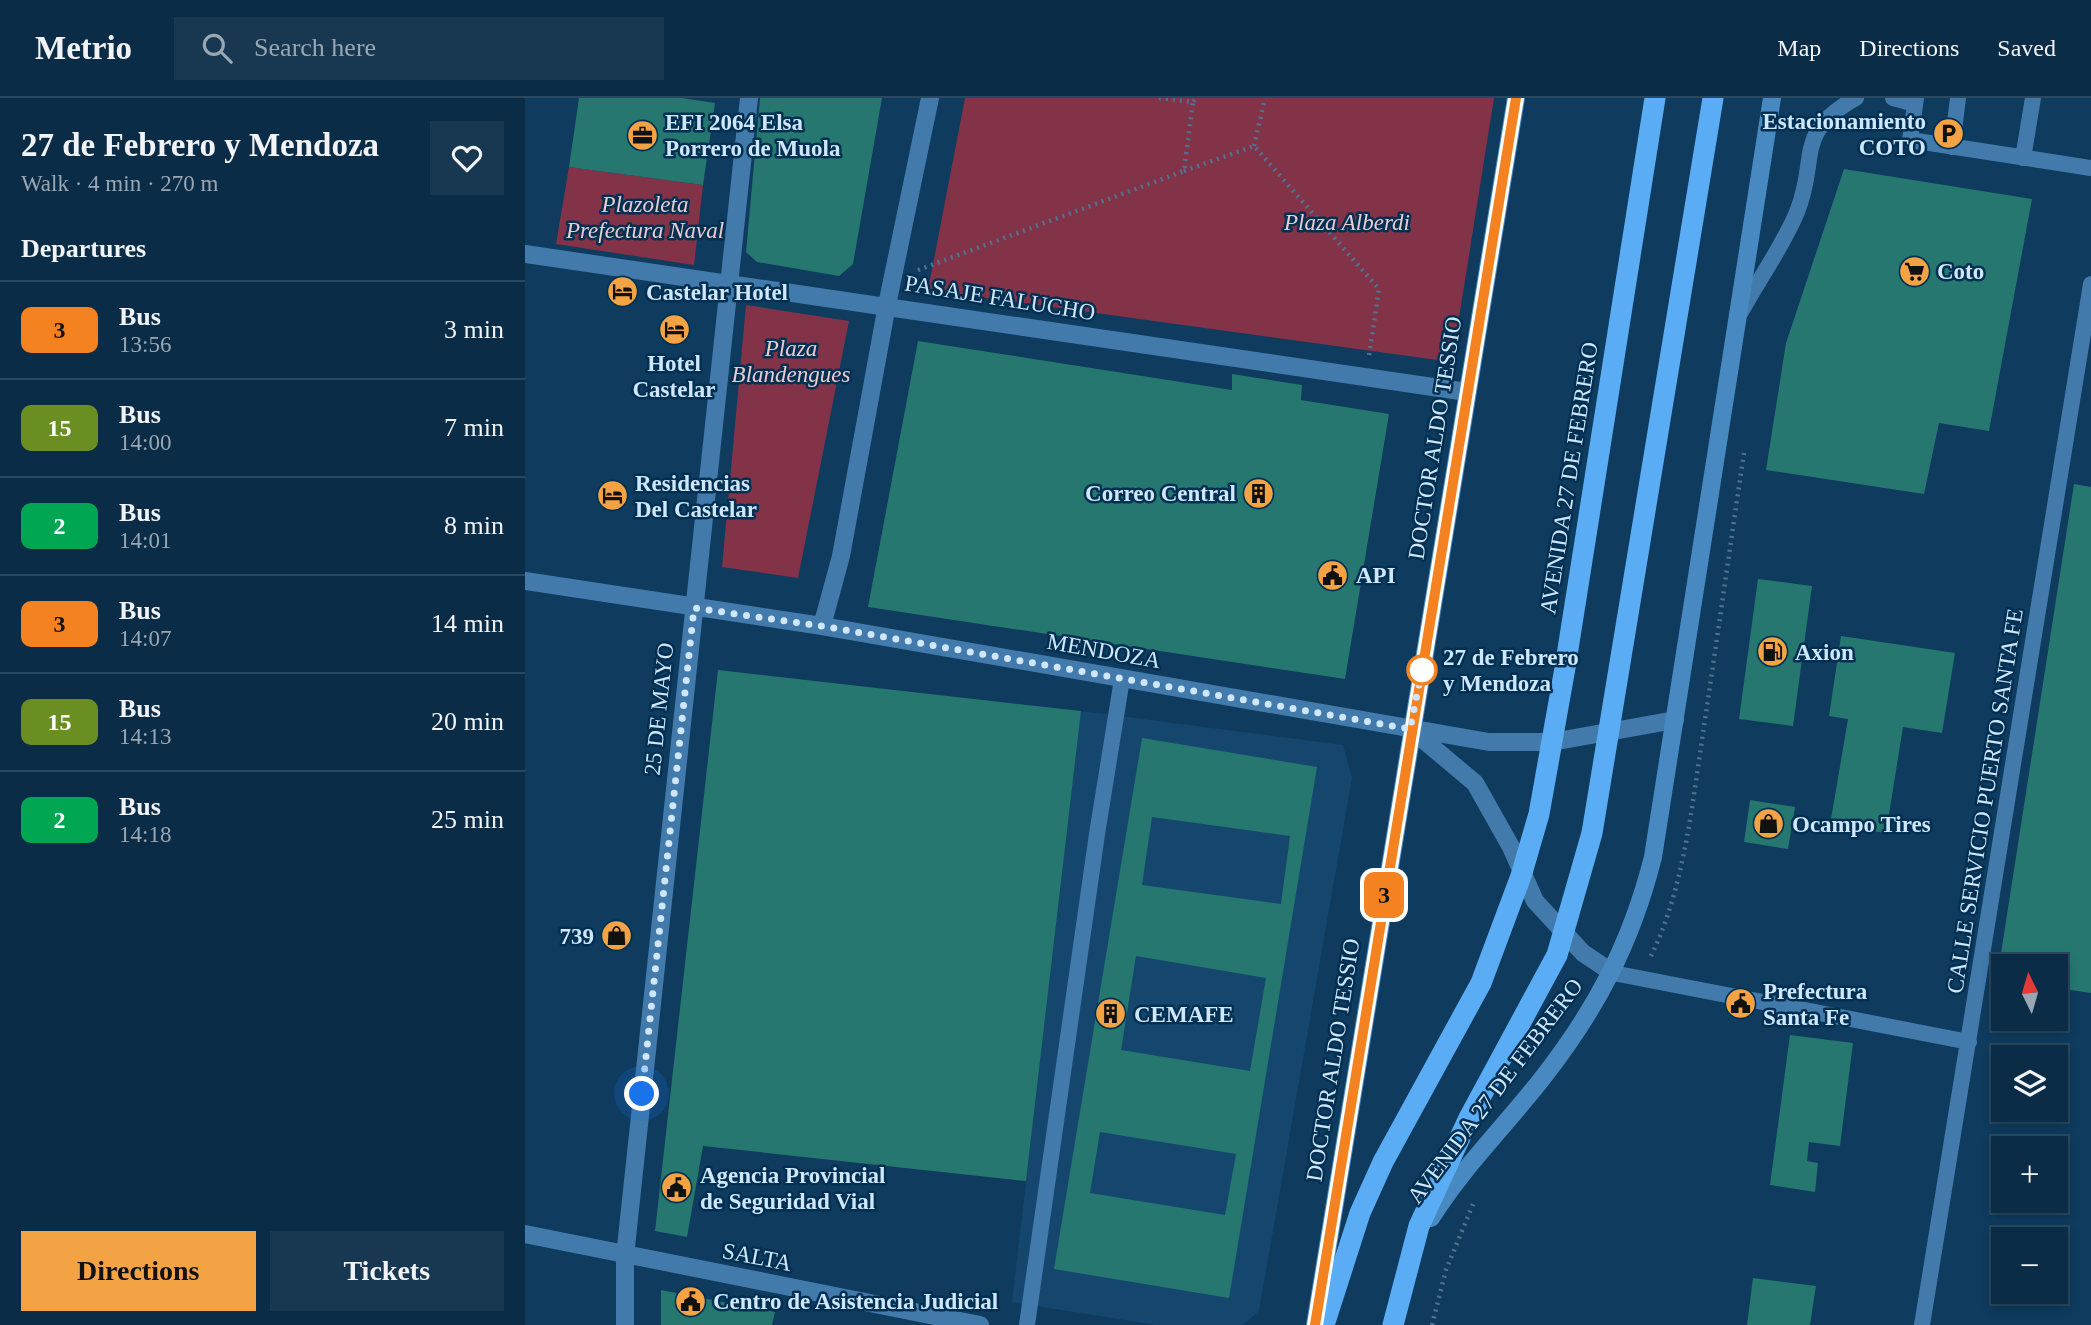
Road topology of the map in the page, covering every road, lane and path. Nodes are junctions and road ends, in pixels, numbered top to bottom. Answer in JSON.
{"nodes":[{"id":1,"x":749,"y":98,"type":"edge"},
{"id":2,"x":930,"y":98,"type":"edge"},
{"id":3,"x":1159,"y":98,"type":"edge"},
{"id":4,"x":1265,"y":98,"type":"edge"},
{"id":5,"x":1516,"y":98,"type":"edge"},
{"id":6,"x":1655,"y":98,"type":"edge"},
{"id":7,"x":1713,"y":98,"type":"edge"},
{"id":8,"x":1772,"y":98,"type":"edge"},
{"id":9,"x":1856,"y":98,"type":"edge"},
{"id":10,"x":1893,"y":98,"type":"edge"},
{"id":11,"x":1958,"y":98,"type":"edge"},
{"id":12,"x":2033,"y":98,"type":"edge"},
{"id":13,"x":1195,"y":100,"type":"edge"},
{"id":14,"x":1916,"y":101,"type":"edge"},
{"id":15,"x":1254,"y":146,"type":"junction"},
{"id":16,"x":1952,"y":147,"type":"junction"},
{"id":17,"x":2023,"y":158,"type":"junction"},
{"id":18,"x":2091,"y":168,"type":"edge"},
{"id":19,"x":1184,"y":171,"type":"junction"},
{"id":20,"x":525,"y":254,"type":"edge"},
{"id":21,"x":893,"y":278,"type":"junction"},
{"id":22,"x":729,"y":282,"type":"junction"},
{"id":23,"x":2091,"y":284,"type":"edge"},
{"id":24,"x":887,"y":305,"type":"junction"},
{"id":25,"x":1736,"y":320,"type":"junction"},
{"id":26,"x":1366,"y":377,"type":"junction"},
{"id":27,"x":1467,"y":392,"type":"junction"},
{"id":28,"x":525,"y":581,"type":"edge"},
{"id":29,"x":694,"y":608,"type":"junction"},
{"id":30,"x":822,"y":626,"type":"junction"},
{"id":31,"x":1122,"y":679,"type":"junction"},
{"id":32,"x":1675,"y":720,"type":"junction"},
{"id":33,"x":1410,"y":729,"type":"junction"},
{"id":34,"x":1611,"y":730,"type":"junction"},
{"id":35,"x":1552,"y":742,"type":"junction"},
{"id":36,"x":1521,"y":876,"type":"junction"},
{"id":37,"x":1562,"y":933,"type":"junction"},
{"id":38,"x":1613,"y":973,"type":"junction"},
{"id":39,"x":1969,"y":1042,"type":"junction"},
{"id":40,"x":525,"y":1234,"type":"edge"},
{"id":41,"x":1413,"y":1248,"type":"junction"},
{"id":42,"x":625,"y":1256,"type":"junction"},
{"id":43,"x":625,"y":1325,"type":"edge"},
{"id":44,"x":980,"y":1325,"type":"edge"},
{"id":45,"x":1027,"y":1325,"type":"edge"},
{"id":46,"x":1315,"y":1325,"type":"edge"},
{"id":47,"x":1324,"y":1325,"type":"edge"},
{"id":48,"x":1394,"y":1325,"type":"edge"},
{"id":49,"x":1922,"y":1325,"type":"edge"}],
"edges":[{"from":1,"to":22,"type":"street","name":"25 DE MAYO"},
{"from":2,"to":21,"type":"street"},
{"from":3,"to":13,"type":"path"},
{"from":4,"to":15,"type":"path"},
{"from":5,"to":27,"type":"main road","name":"DOCTOR ALDO TESSIO"},
{"from":6,"to":35,"type":"highway","name":"AVENIDA 27 DE FEBRERO"},
{"from":7,"to":34,"type":"highway","name":"AVENIDA 27 DE FEBRERO"},
{"from":8,"to":25,"type":"main road","name":"AVENIDA 27 DE FEBRERO"},
{"from":9,"to":25,"type":"lane"},
{"from":10,"to":14,"type":"lane"},
{"from":11,"to":16,"type":"lane"},
{"from":12,"to":17,"type":"lane"},
{"from":13,"to":19,"type":"path"},
{"from":14,"to":16,"type":"lane"},
{"from":15,"to":19,"type":"path"},
{"from":15,"to":26,"type":"path"},
{"from":16,"to":17,"type":"lane"},
{"from":17,"to":18,"type":"lane"},
{"from":19,"to":21,"type":"path"},
{"from":20,"to":22,"type":"street","name":"PASAJE FALUCHO"},
{"from":21,"to":24,"type":"street"},
{"from":22,"to":24,"type":"street","name":"PASAJE FALUCHO"},
{"from":22,"to":29,"type":"street","name":"25 DE MAYO"},
{"from":23,"to":39,"type":"lane","name":"CALLE SERVICIO PUERTO SANTA FE"},
{"from":24,"to":26,"type":"street","name":"PASAJE FALUCHO"},
{"from":24,"to":30,"type":"street"},
{"from":25,"to":32,"type":"main road","name":"AVENIDA 27 DE FEBRERO"},
{"from":26,"to":27,"type":"street","name":"PASAJE FALUCHO"},
{"from":27,"to":33,"type":"main road","name":"DOCTOR ALDO TESSIO"},
{"from":28,"to":29,"type":"street","name":"MENDOZA"},
{"from":29,"to":30,"type":"street","name":"MENDOZA"},
{"from":29,"to":42,"type":"street","name":"25 DE MAYO"},
{"from":30,"to":31,"type":"street","name":"MENDOZA"},
{"from":31,"to":33,"type":"street","name":"MENDOZA"},
{"from":31,"to":45,"type":"lane"},
{"from":32,"to":34,"type":"street","name":"MENDOZA"},
{"from":32,"to":38,"type":"main road","name":"AVENIDA 27 DE FEBRERO"},
{"from":33,"to":35,"type":"street","name":"MENDOZA"},
{"from":33,"to":36,"type":"street"},
{"from":33,"to":46,"type":"main road","name":"DOCTOR ALDO TESSIO"},
{"from":34,"to":35,"type":"street","name":"MENDOZA"},
{"from":34,"to":37,"type":"highway","name":"AVENIDA 27 DE FEBRERO"},
{"from":35,"to":36,"type":"highway","name":"AVENIDA 27 DE FEBRERO"},
{"from":36,"to":37,"type":"street"},
{"from":36,"to":47,"type":"highway","name":"AVENIDA 27 DE FEBRERO"},
{"from":37,"to":38,"type":"street"},
{"from":37,"to":41,"type":"highway","name":"AVENIDA 27 DE FEBRERO"},
{"from":38,"to":39,"type":"lane"},
{"from":38,"to":41,"type":"main road","name":"AVENIDA 27 DE FEBRERO"},
{"from":39,"to":49,"type":"lane","name":"CALLE SERVICIO PUERTO SANTA FE"},
{"from":40,"to":42,"type":"street","name":"SALTA"},
{"from":41,"to":48,"type":"highway","name":"AVENIDA 27 DE FEBRERO"},
{"from":42,"to":43,"type":"street","name":"25 DE MAYO"},
{"from":42,"to":44,"type":"street","name":"SALTA"}]}
